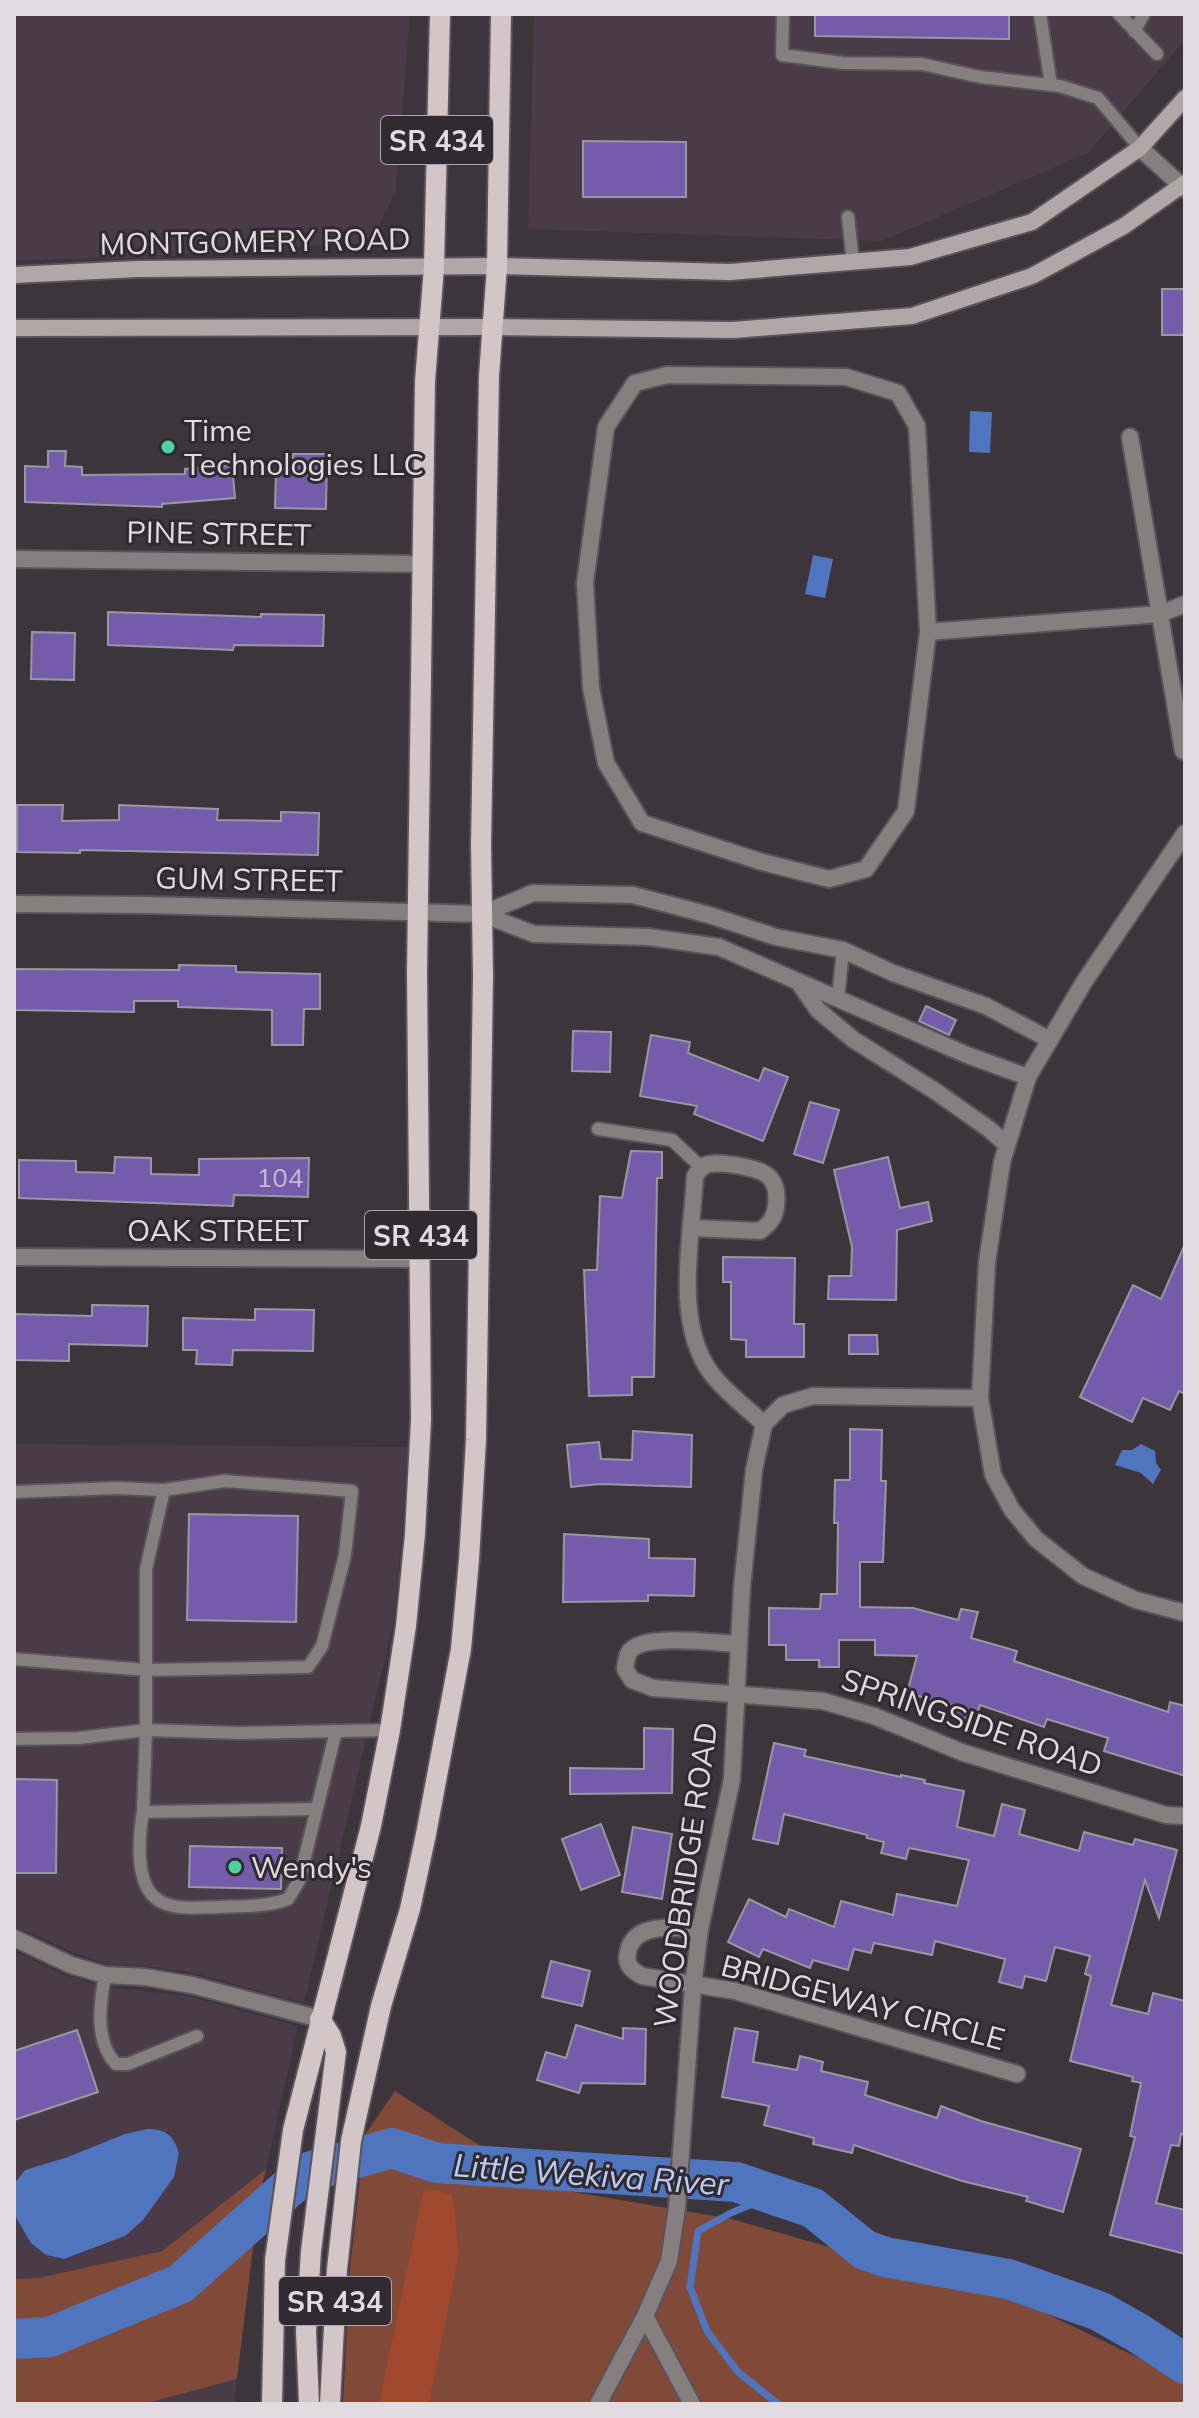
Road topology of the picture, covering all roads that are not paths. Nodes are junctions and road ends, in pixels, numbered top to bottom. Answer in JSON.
{"nodes":[{"id":1,"x":440,"y":14,"type":"edge"},
{"id":2,"x":501,"y":14,"type":"edge"},
{"id":3,"x":783,"y":14,"type":"edge"},
{"id":4,"x":1040,"y":14,"type":"edge"},
{"id":5,"x":1119,"y":14,"type":"edge"},
{"id":6,"x":1144,"y":14,"type":"edge"},
{"id":7,"x":1134,"y":31,"type":"junction"},
{"id":8,"x":1157,"y":54,"type":"dead end"},
{"id":9,"x":1051,"y":85,"type":"junction"},
{"id":10,"x":1185,"y":98,"type":"edge"},
{"id":11,"x":1140,"y":148,"type":"junction"},
{"id":12,"x":1184,"y":186,"type":"edge"},
{"id":13,"x":848,"y":217,"type":"dead end"},
{"id":14,"x":853,"y":262,"type":"junction"},
{"id":15,"x":497,"y":266,"type":"junction"},
{"id":16,"x":434,"y":267,"type":"junction"},
{"id":17,"x":14,"y":275,"type":"edge"},
{"id":18,"x":429,"y":327,"type":"junction"},
{"id":19,"x":493,"y":327,"type":"junction"},
{"id":20,"x":14,"y":328,"type":"edge"},
{"id":21,"x":1130,"y":437,"type":"dead end"},
{"id":22,"x":14,"y":559,"type":"edge"},
{"id":23,"x":423,"y":564,"type":"junction"},
{"id":24,"x":1185,"y":604,"type":"edge"},
{"id":25,"x":1160,"y":614,"type":"junction"},
{"id":26,"x":928,"y":632,"type":"junction"},
{"id":27,"x":1183,"y":751,"type":"edge"},
{"id":28,"x":1185,"y":833,"type":"edge"},
{"id":29,"x":14,"y":904,"type":"edge"},
{"id":30,"x":418,"y":911,"type":"junction"},
{"id":31,"x":482,"y":914,"type":"junction"},
{"id":32,"x":843,"y":950,"type":"junction"},
{"id":33,"x":798,"y":982,"type":"junction"},
{"id":34,"x":838,"y":998,"type":"junction"},
{"id":35,"x":1050,"y":1040,"type":"junction"},
{"id":36,"x":1028,"y":1077,"type":"junction"},
{"id":37,"x":598,"y":1129,"type":"dead end"},
{"id":38,"x":1007,"y":1145,"type":"junction"},
{"id":39,"x":701,"y":1167,"type":"junction"},
{"id":40,"x":693,"y":1228,"type":"junction"},
{"id":41,"x":14,"y":1257,"type":"edge"},
{"id":42,"x":421,"y":1259,"type":"junction"},
{"id":43,"x":980,"y":1398,"type":"junction"},
{"id":44,"x":764,"y":1424,"type":"junction"},
{"id":45,"x":164,"y":1490,"type":"junction"},
{"id":46,"x":14,"y":1492,"type":"edge"},
{"id":47,"x":1185,"y":1613,"type":"edge"},
{"id":48,"x":738,"y":1644,"type":"junction"},
{"id":49,"x":14,"y":1659,"type":"edge"},
{"id":50,"x":146,"y":1670,"type":"junction"},
{"id":51,"x":738,"y":1694,"type":"junction"},
{"id":52,"x":146,"y":1730,"type":"junction"},
{"id":53,"x":390,"y":1730,"type":"junction"},
{"id":54,"x":336,"y":1731,"type":"junction"},
{"id":55,"x":14,"y":1739,"type":"edge"},
{"id":56,"x":316,"y":1809,"type":"junction"},
{"id":57,"x":143,"y":1812,"type":"junction"},
{"id":58,"x":1185,"y":1816,"type":"edge"},
{"id":59,"x":700,"y":1929,"type":"junction"},
{"id":60,"x":14,"y":1938,"type":"edge"},
{"id":61,"x":105,"y":1975,"type":"junction"},
{"id":62,"x":693,"y":1986,"type":"junction"},
{"id":63,"x":320,"y":2019,"type":"junction"},
{"id":64,"x":197,"y":2036,"type":"dead end"},
{"id":65,"x":1017,"y":2074,"type":"dead end"},
{"id":66,"x":645,"y":2316,"type":"junction"},
{"id":67,"x":272,"y":2404,"type":"edge"},
{"id":68,"x":309,"y":2404,"type":"edge"},
{"id":69,"x":330,"y":2404,"type":"edge"},
{"id":70,"x":598,"y":2404,"type":"edge"},
{"id":71,"x":692,"y":2404,"type":"edge"}],
"edges":[{"from":1,"to":16,"type":"main road","number":"SR 434"},
{"from":2,"to":15,"type":"main road","number":"SR 434"},
{"from":3,"to":9,"type":"lane"},
{"from":4,"to":9,"type":"lane"},
{"from":5,"to":7,"type":"lane"},
{"from":6,"to":7,"type":"lane"},
{"from":7,"to":8,"type":"lane"},
{"from":9,"to":11,"type":"lane"},
{"from":10,"to":11,"type":"main road","name":"MONTGOMERY ROAD"},
{"from":11,"to":12,"type":"street"},
{"from":11,"to":14,"type":"main road","name":"MONTGOMERY ROAD"},
{"from":12,"to":19,"type":"main road"},
{"from":13,"to":14,"type":"lane"},
{"from":14,"to":15,"type":"main road","name":"MONTGOMERY ROAD"},
{"from":15,"to":16,"type":"main road","name":"MONTGOMERY ROAD"},
{"from":15,"to":19,"type":"main road","number":"SR 434"},
{"from":16,"to":17,"type":"main road","name":"MONTGOMERY ROAD"},
{"from":16,"to":18,"type":"main road","number":"SR 434"},
{"from":18,"to":19,"type":"main road"},
{"from":18,"to":20,"type":"main road"},
{"from":18,"to":23,"type":"main road","number":"SR 434"},
{"from":19,"to":31,"type":"main road","number":"SR 434"},
{"from":21,"to":25,"type":"street"},
{"from":22,"to":23,"type":"street","name":"PINE STREET"},
{"from":23,"to":30,"type":"main road","number":"SR 434"},
{"from":24,"to":25,"type":"street"},
{"from":25,"to":26,"type":"street"},
{"from":25,"to":27,"type":"street"},
{"from":26,"to":26,"type":"street"},
{"from":28,"to":35,"type":"street"},
{"from":29,"to":30,"type":"street","name":"GUM STREET"},
{"from":30,"to":31,"type":"street","name":"GUM STREET"},
{"from":30,"to":42,"type":"main road","number":"SR 434"},
{"from":31,"to":32,"type":"street"},
{"from":31,"to":33,"type":"street"},
{"from":31,"to":69,"type":"main road","number":"SR 434"},
{"from":32,"to":34,"type":"lane"},
{"from":32,"to":35,"type":"street"},
{"from":33,"to":34,"type":"street"},
{"from":33,"to":38,"type":"street"},
{"from":34,"to":36,"type":"street"},
{"from":35,"to":36,"type":"street"},
{"from":36,"to":38,"type":"street"},
{"from":37,"to":39,"type":"lane"},
{"from":38,"to":43,"type":"street"},
{"from":39,"to":40,"type":"street"},
{"from":39,"to":40,"type":"street"},
{"from":40,"to":44,"type":"street"},
{"from":41,"to":42,"type":"street","name":"OAK STREET"},
{"from":42,"to":53,"type":"main road","number":"SR 434"},
{"from":43,"to":44,"type":"street"},
{"from":43,"to":47,"type":"street"},
{"from":44,"to":48,"type":"street","name":"WOODBRIDGE ROAD"},
{"from":45,"to":46,"type":"lane"},
{"from":45,"to":50,"type":"lane"},
{"from":45,"to":50,"type":"lane"},
{"from":48,"to":51,"type":"street","name":"WOODBRIDGE ROAD"},
{"from":48,"to":51,"type":"street","name":"SPRINGSIDE ROAD"},
{"from":49,"to":50,"type":"lane"},
{"from":50,"to":52,"type":"lane"},
{"from":51,"to":58,"type":"street","name":"SPRINGSIDE ROAD"},
{"from":51,"to":59,"type":"street","name":"WOODBRIDGE ROAD"},
{"from":52,"to":54,"type":"lane"},
{"from":52,"to":55,"type":"lane"},
{"from":52,"to":57,"type":"lane"},
{"from":53,"to":54,"type":"lane"},
{"from":53,"to":63,"type":"main road","number":"SR 434"},
{"from":54,"to":56,"type":"lane"},
{"from":56,"to":57,"type":"lane"},
{"from":56,"to":57,"type":"lane"},
{"from":59,"to":62,"type":"street","name":"WOODBRIDGE ROAD"},
{"from":59,"to":62,"type":"street","name":"BRIDGEWAY CIRCLE"},
{"from":60,"to":61,"type":"street"},
{"from":61,"to":63,"type":"street"},
{"from":61,"to":64,"type":"lane"},
{"from":62,"to":65,"type":"street","name":"BRIDGEWAY CIRCLE"},
{"from":62,"to":66,"type":"street","name":"WOODBRIDGE ROAD"},
{"from":63,"to":67,"type":"main road","number":"SR 434"},
{"from":63,"to":68,"type":"main road"},
{"from":66,"to":70,"type":"street","name":"WOODBRIDGE ROAD"},
{"from":66,"to":71,"type":"street"}]}
